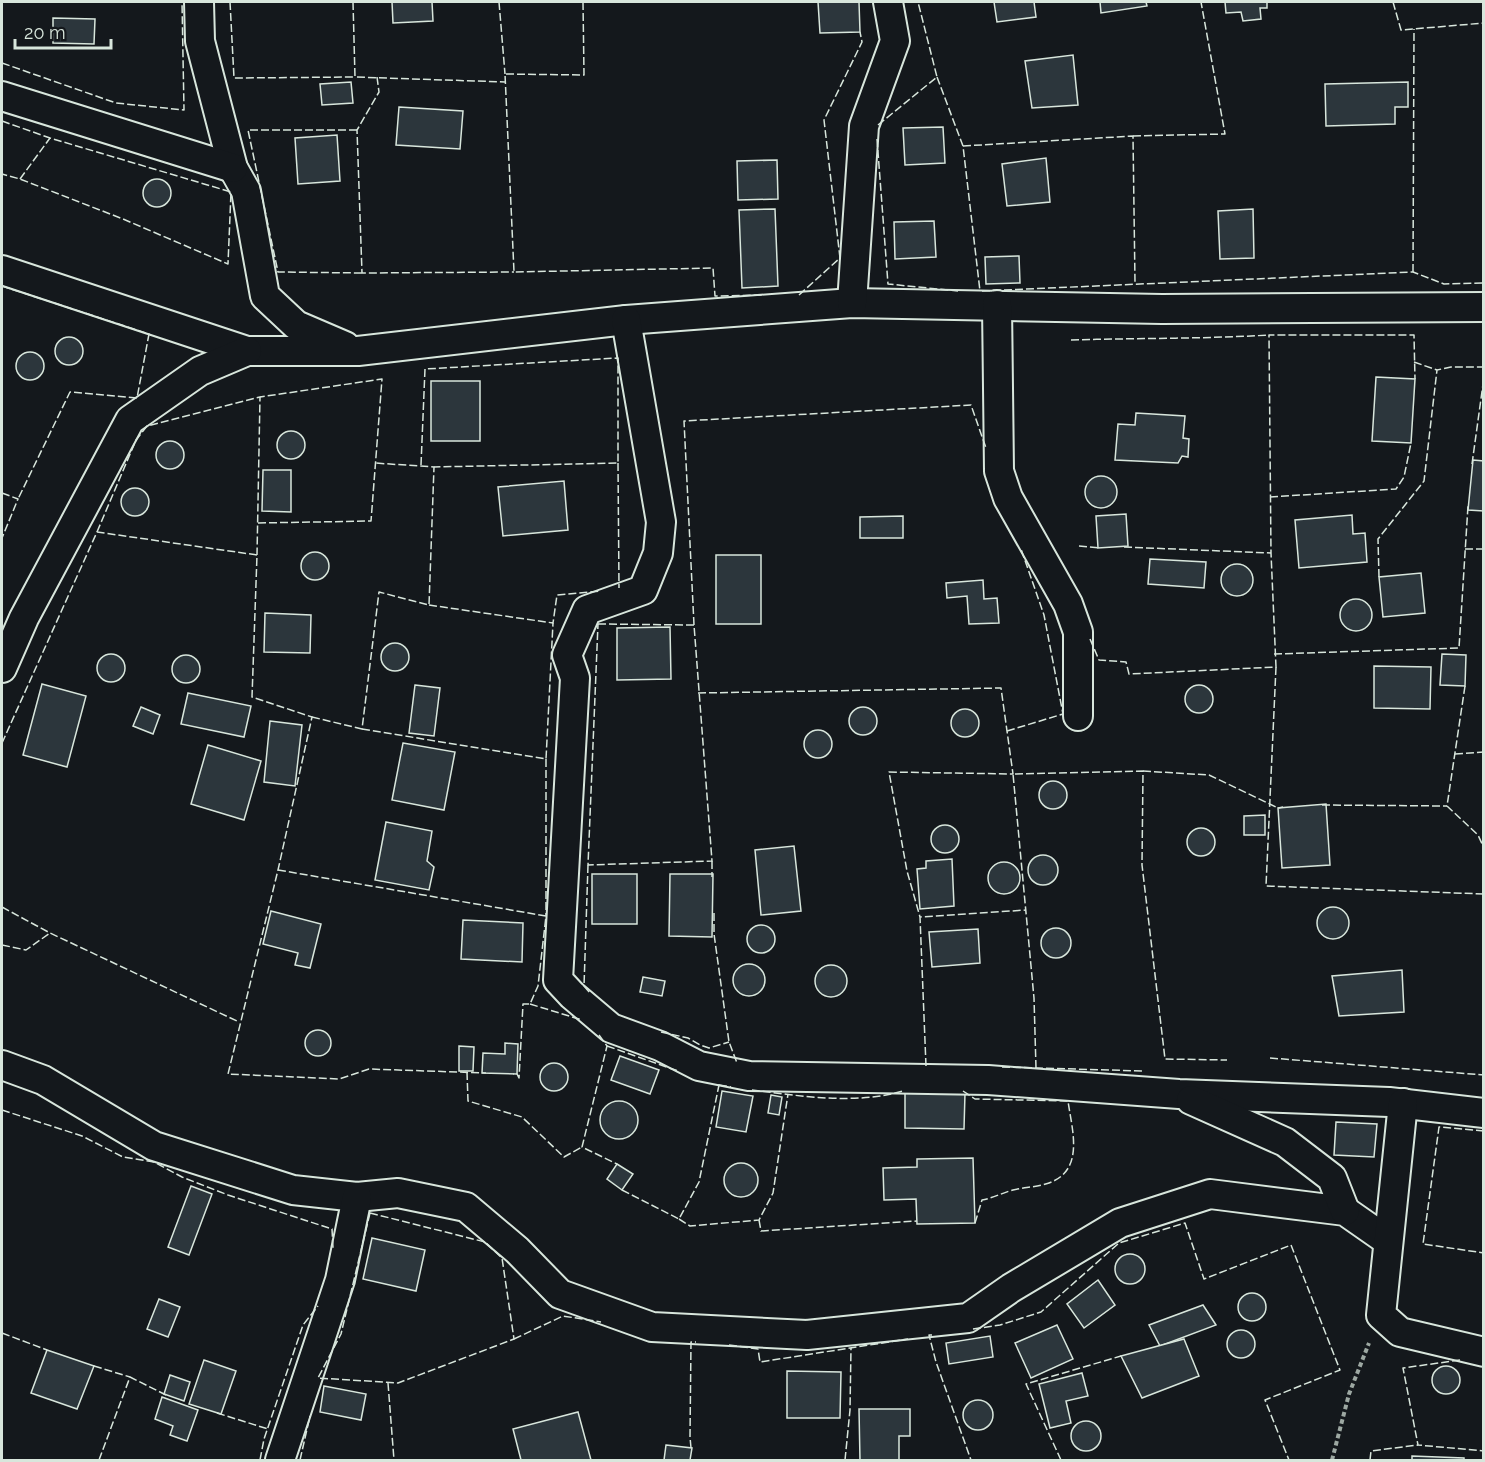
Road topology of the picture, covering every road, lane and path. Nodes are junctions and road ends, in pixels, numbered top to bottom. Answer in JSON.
{"nodes":[{"id":1,"x":199,"y":2,"type":"edge"},
{"id":2,"x":888,"y":2,"type":"edge"},
{"id":3,"x":2,"y":96,"type":"edge"},
{"id":4,"x":232,"y":168,"type":"junction"},
{"id":5,"x":2,"y":270,"type":"edge"},
{"id":6,"x":852,"y":303,"type":"junction"},
{"id":7,"x":997,"y":305,"type":"junction"},
{"id":8,"x":1484,"y":307,"type":"edge"},
{"id":9,"x":626,"y":320,"type":"junction"},
{"id":10,"x":247,"y":351,"type":"junction"},
{"id":11,"x":358,"y":351,"type":"junction"},
{"id":12,"x":2,"y":668,"type":"edge"},
{"id":13,"x":1078,"y":716,"type":"dead end"},
{"id":14,"x":2,"y":1065,"type":"edge"},
{"id":15,"x":1179,"y":1094,"type":"junction"},
{"id":16,"x":1403,"y":1104,"type":"junction"},
{"id":17,"x":1484,"y":1113,"type":"edge"},
{"id":18,"x":357,"y":1197,"type":"junction"},
{"id":19,"x":1345,"y":1210,"type":"junction"},
{"id":20,"x":1388,"y":1241,"type":"junction"},
{"id":21,"x":1381,"y":1315,"type":"junction"},
{"id":22,"x":1484,"y":1352,"type":"edge"},
{"id":23,"x":280,"y":1461,"type":"edge"},
{"id":24,"x":1332,"y":1461,"type":"edge"}],
"edges":[{"from":1,"to":4,"type":"street"},
{"from":2,"to":6,"type":"street"},
{"from":3,"to":4,"type":"street"},
{"from":4,"to":11,"type":"street"},
{"from":5,"to":10,"type":"street"},
{"from":6,"to":7,"type":"street"},
{"from":6,"to":9,"type":"street"},
{"from":7,"to":8,"type":"street"},
{"from":7,"to":13,"type":"street"},
{"from":9,"to":11,"type":"street"},
{"from":9,"to":15,"type":"street"},
{"from":10,"to":11,"type":"street"},
{"from":10,"to":12,"type":"street"},
{"from":14,"to":18,"type":"street"},
{"from":15,"to":16,"type":"street"},
{"from":15,"to":19,"type":"street"},
{"from":16,"to":17,"type":"street"},
{"from":16,"to":20,"type":"street"},
{"from":18,"to":19,"type":"street"},
{"from":18,"to":23,"type":"street"},
{"from":19,"to":20,"type":"street"},
{"from":20,"to":21,"type":"street"},
{"from":21,"to":22,"type":"street"},
{"from":21,"to":24,"type":"path"}]}
